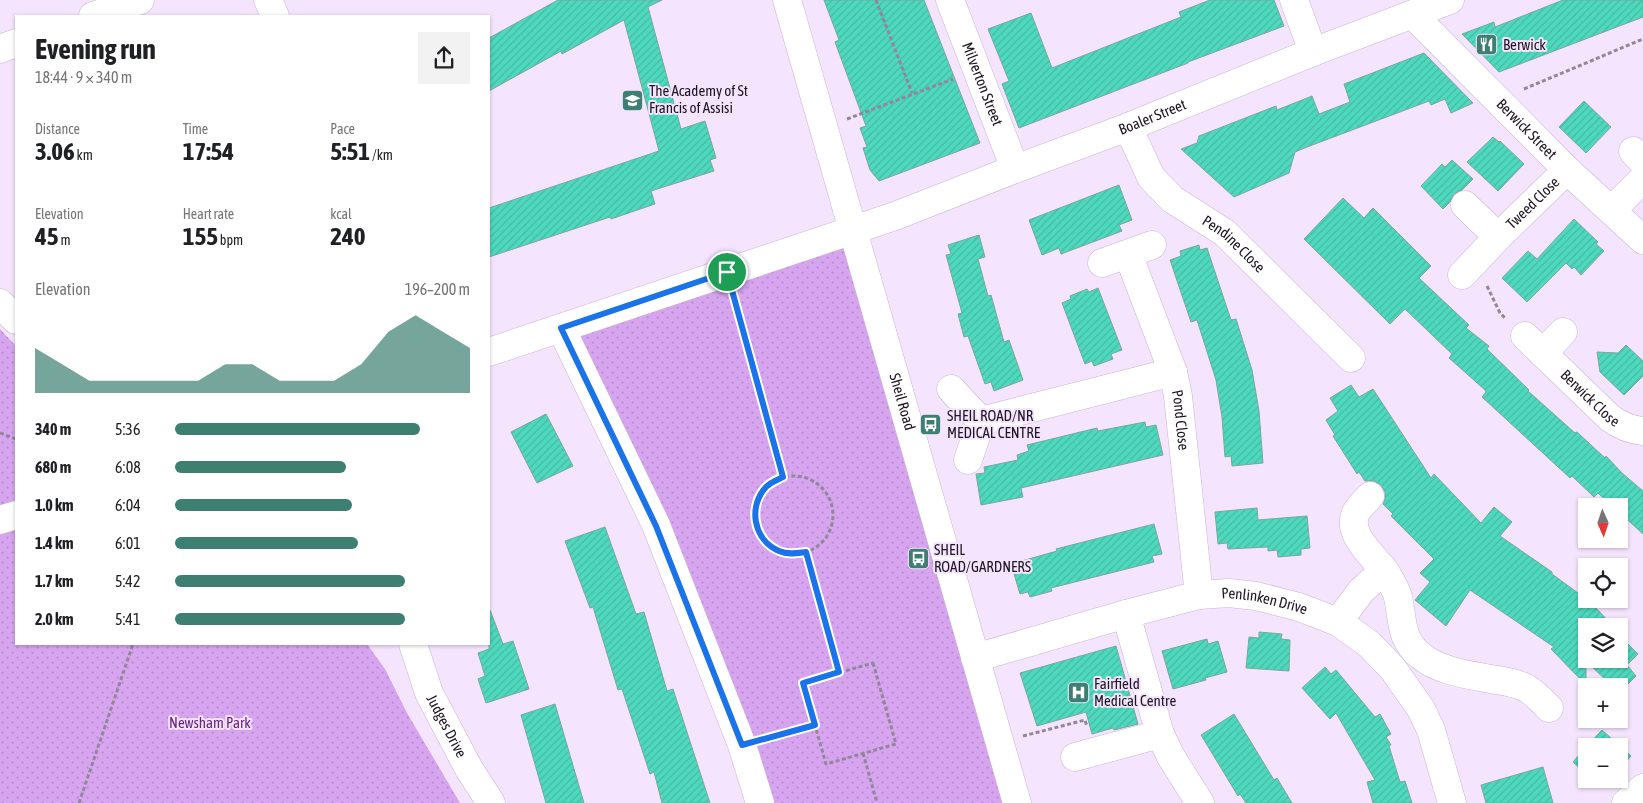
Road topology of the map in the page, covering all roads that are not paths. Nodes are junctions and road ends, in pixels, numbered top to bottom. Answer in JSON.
{"nodes":[{"id":1,"x":140,"y":0,"type":"edge"},
{"id":2,"x":268,"y":0,"type":"edge"},
{"id":3,"x":786,"y":0,"type":"edge"},
{"id":4,"x":950,"y":0,"type":"edge"},
{"id":5,"x":1294,"y":0,"type":"edge"},
{"id":6,"x":1450,"y":0,"type":"edge"},
{"id":7,"x":96,"y":15,"type":"edge"},
{"id":8,"x":274,"y":15,"type":"edge"},
{"id":9,"x":1413,"y":15,"type":"junction"},
{"id":10,"x":15,"y":43,"type":"edge"},
{"id":11,"x":0,"y":49,"type":"edge"},
{"id":12,"x":1313,"y":52,"type":"junction"},
{"id":13,"x":1128,"y":127,"type":"junction"},
{"id":14,"x":1015,"y":169,"type":"junction"},
{"id":15,"x":1567,"y":170,"type":"junction"},
{"id":16,"x":1643,"y":179,"type":"edge"},
{"id":17,"x":1465,"y":205,"type":"dead end"},
{"id":18,"x":1612,"y":210,"type":"junction"},
{"id":19,"x":854,"y":230,"type":"junction"},
{"id":20,"x":1498,"y":237,"type":"junction"},
{"id":21,"x":1643,"y":240,"type":"edge"},
{"id":22,"x":1102,"y":263,"type":"dead end"},
{"id":23,"x":1467,"y":270,"type":"road end"},
{"id":24,"x":0,"y":303,"type":"edge"},
{"id":25,"x":15,"y":319,"type":"edge"},
{"id":26,"x":561,"y":328,"type":"junction"},
{"id":27,"x":1563,"y":332,"type":"dead end"},
{"id":28,"x":490,"y":352,"type":"edge"},
{"id":29,"x":1350,"y":358,"type":"dead end"},
{"id":30,"x":1173,"y":372,"type":"junction"},
{"id":31,"x":951,"y":389,"type":"dead end"},
{"id":32,"x":981,"y":421,"type":"junction"},
{"id":33,"x":1643,"y":430,"type":"edge"},
{"id":34,"x":968,"y":460,"type":"dead end"},
{"id":35,"x":1370,"y":496,"type":"dead end"},
{"id":36,"x":15,"y":515,"type":"edge"},
{"id":37,"x":0,"y":520,"type":"edge"},
{"id":38,"x":1384,"y":570,"type":"junction"},
{"id":39,"x":1198,"y":595,"type":"junction"},
{"id":40,"x":1126,"y":614,"type":"junction"},
{"id":41,"x":1338,"y":622,"type":"junction"},
{"id":42,"x":413,"y":645,"type":"edge"},
{"id":43,"x":975,"y":658,"type":"junction"},
{"id":44,"x":1549,"y":708,"type":"dead end"},
{"id":45,"x":1160,"y":734,"type":"junction"},
{"id":46,"x":1085,"y":754,"type":"road end"},
{"id":47,"x":1643,"y":788,"type":"edge"},
{"id":48,"x":492,"y":803,"type":"edge"},
{"id":49,"x":760,"y":803,"type":"edge"},
{"id":50,"x":1018,"y":803,"type":"edge"},
{"id":51,"x":1200,"y":803,"type":"edge"},
{"id":52,"x":1452,"y":803,"type":"edge"},
{"id":53,"x":1626,"y":803,"type":"edge"}],
"edges":[{"from":1,"to":7,"type":"street"},
{"from":2,"to":8,"type":"street"},
{"from":3,"to":19,"type":"street","name":"Sheil Road"},
{"from":4,"to":14,"type":"street","name":"Milverton Street"},
{"from":5,"to":12,"type":"street"},
{"from":6,"to":9,"type":"street","name":"Boaler Street"},
{"from":9,"to":12,"type":"street","name":"Boaler Street"},
{"from":9,"to":15,"type":"street","name":"Berwick Street"},
{"from":10,"to":11,"type":"street"},
{"from":12,"to":13,"type":"street","name":"Boaler Street"},
{"from":13,"to":14,"type":"street","name":"Boaler Street"},
{"from":13,"to":29,"type":"street","name":"Pendine Close"},
{"from":14,"to":19,"type":"street","name":"Boaler Street"},
{"from":15,"to":18,"type":"street","name":"Berwick Street"},
{"from":15,"to":20,"type":"street","name":"Tweed Close"},
{"from":16,"to":18,"type":"street"},
{"from":17,"to":20,"type":"street","name":"Tweed Close"},
{"from":18,"to":21,"type":"street","name":"Berwick Street"},
{"from":19,"to":26,"type":"street","name":"Boaler Street"},
{"from":19,"to":43,"type":"street","name":"Sheil Road"},
{"from":20,"to":23,"type":"street","name":"Tweed Close"},
{"from":22,"to":30,"type":"street","name":"Pond Close"},
{"from":24,"to":25,"type":"street"},
{"from":26,"to":28,"type":"street","name":"Boaler Street"},
{"from":26,"to":49,"type":"street"},
{"from":27,"to":33,"type":"street","name":"Berwick Close"},
{"from":30,"to":32,"type":"street"},
{"from":30,"to":39,"type":"street","name":"Pond Close"},
{"from":31,"to":32,"type":"street"},
{"from":32,"to":34,"type":"street"},
{"from":35,"to":38,"type":"street"},
{"from":36,"to":37,"type":"street"},
{"from":38,"to":41,"type":"street"},
{"from":38,"to":44,"type":"street"},
{"from":39,"to":40,"type":"street","name":"Penlinken Drive"},
{"from":39,"to":41,"type":"street","name":"Penlinken Drive"},
{"from":40,"to":43,"type":"street","name":"Penlinken Drive"},
{"from":40,"to":45,"type":"street"},
{"from":41,"to":52,"type":"street","name":"Penlinken Drive"},
{"from":42,"to":48,"type":"street","name":"Judges Drive"},
{"from":43,"to":50,"type":"street","name":"Sheil Road"},
{"from":45,"to":46,"type":"street"},
{"from":45,"to":51,"type":"street"},
{"from":47,"to":53,"type":"street"}]}
